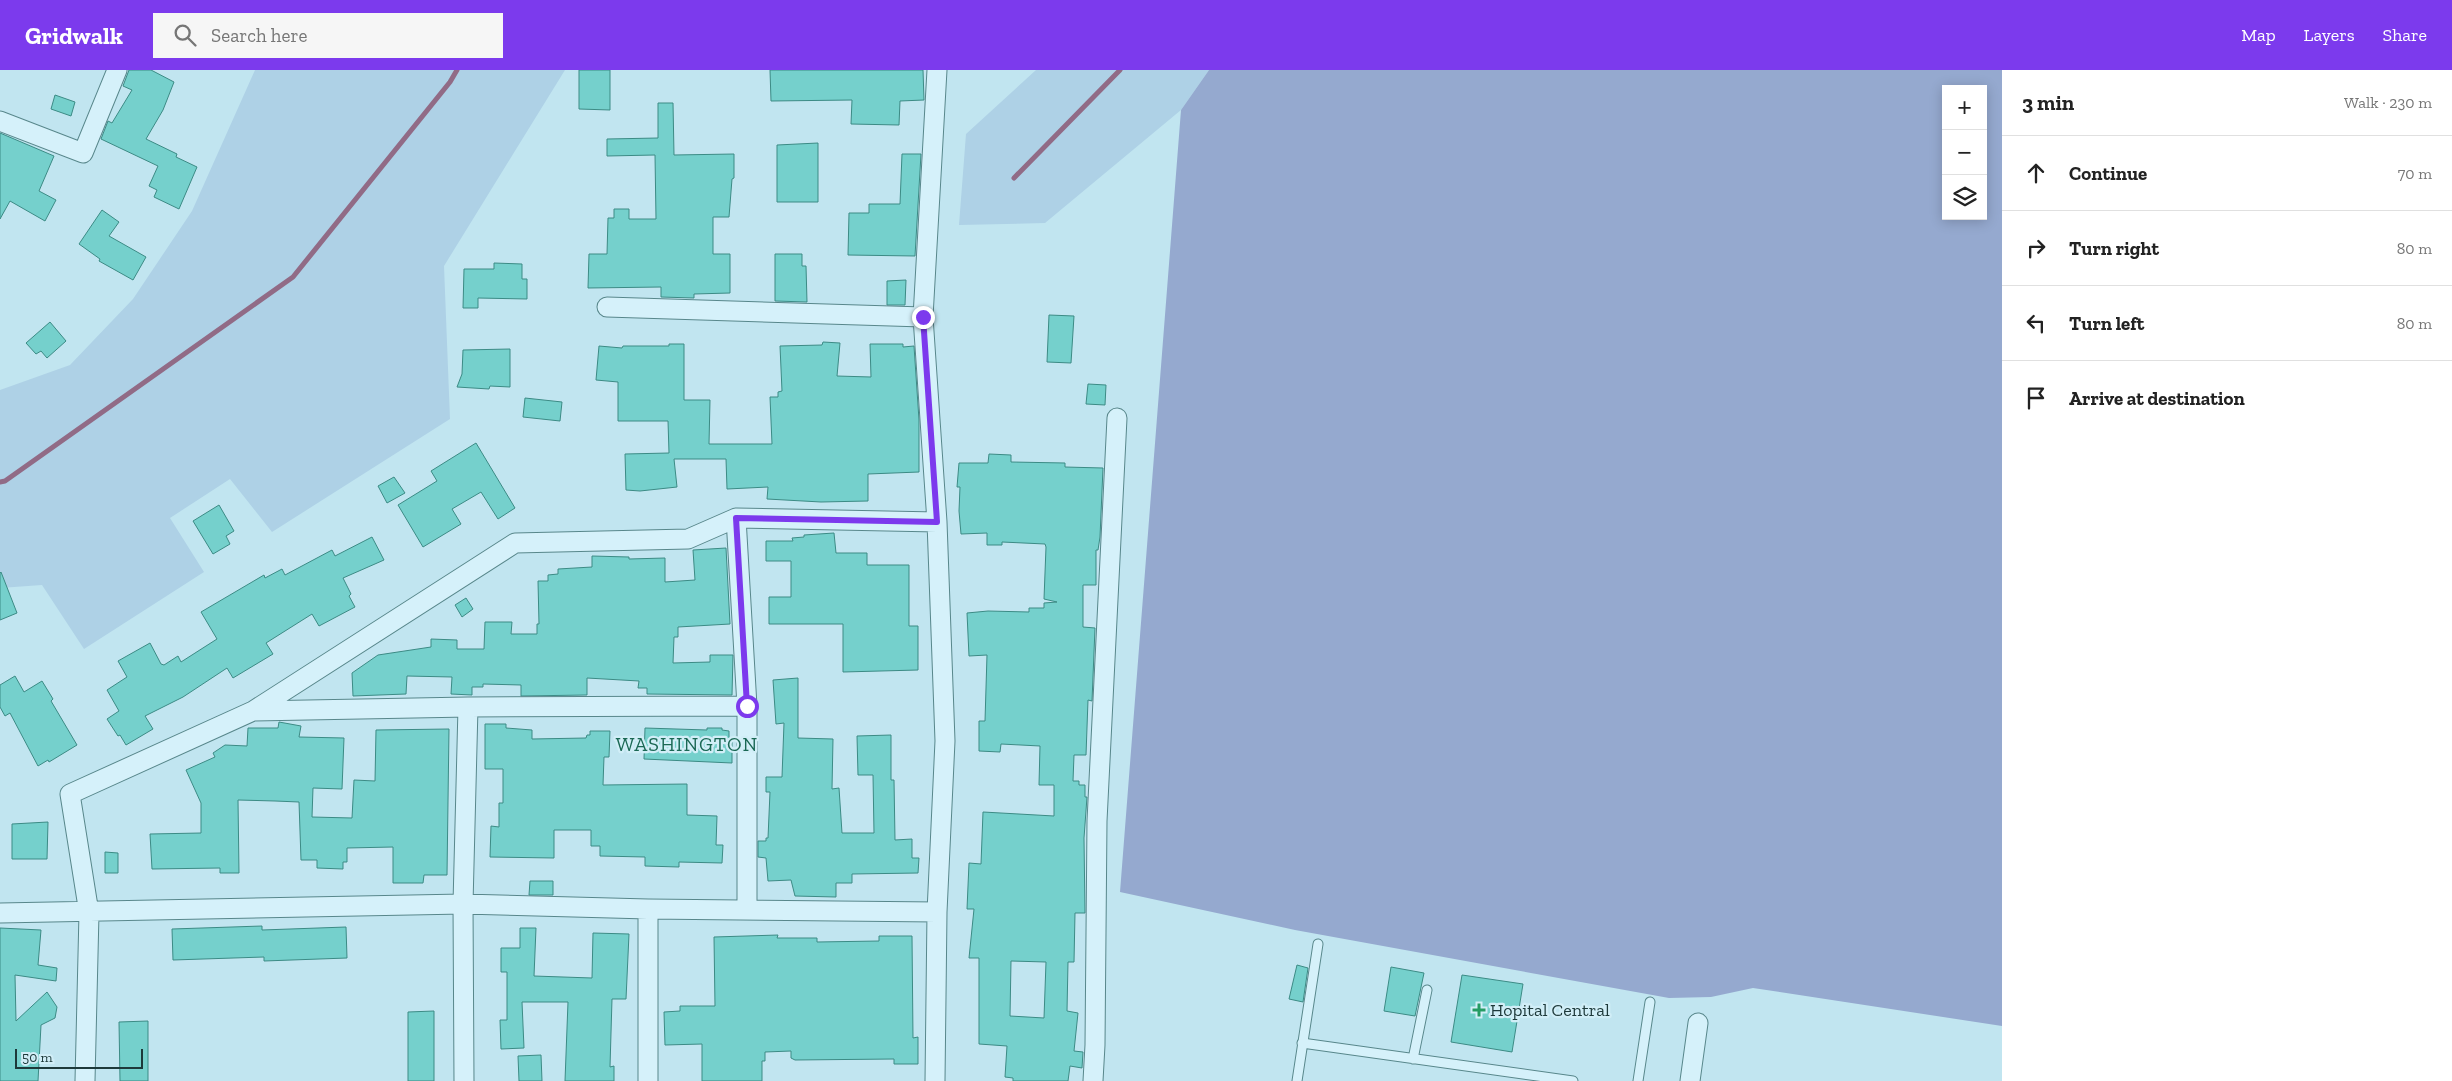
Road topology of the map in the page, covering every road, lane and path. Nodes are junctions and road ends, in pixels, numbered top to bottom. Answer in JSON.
{"nodes":[{"id":1,"x":117,"y":70,"type":"edge"},
{"id":2,"x":937,"y":70,"type":"edge"},
{"id":3,"x":0,"y":121,"type":"edge"},
{"id":4,"x":607,"y":307,"type":"dead end"},
{"id":5,"x":923,"y":317,"type":"junction"},
{"id":6,"x":1118,"y":418,"type":"dead end"},
{"id":7,"x":736,"y":518,"type":"junction"},
{"id":8,"x":937,"y":522,"type":"junction"},
{"id":9,"x":747,"y":706,"type":"junction"},
{"id":10,"x":468,"y":707,"type":"junction"},
{"id":11,"x":253,"y":712,"type":"junction"},
{"id":12,"x":463,"y":904,"type":"junction"},
{"id":13,"x":648,"y":909,"type":"junction"},
{"id":14,"x":747,"y":909,"type":"junction"},
{"id":15,"x":937,"y":912,"type":"junction"},
{"id":16,"x":0,"y":913,"type":"edge"},
{"id":17,"x":89,"y":913,"type":"junction"},
{"id":18,"x":1318,"y":944,"type":"dead end"},
{"id":19,"x":1427,"y":990,"type":"dead end"},
{"id":20,"x":1650,"y":1002,"type":"dead end"},
{"id":21,"x":1698,"y":1023,"type":"dead end"},
{"id":22,"x":1302,"y":1043,"type":"junction"},
{"id":23,"x":1413,"y":1059,"type":"junction"},
{"id":24,"x":1546,"y":1079,"type":"edge"},
{"id":25,"x":85,"y":1081,"type":"edge"},
{"id":26,"x":464,"y":1081,"type":"edge"},
{"id":27,"x":648,"y":1081,"type":"edge"},
{"id":28,"x":935,"y":1081,"type":"edge"},
{"id":29,"x":1093,"y":1081,"type":"edge"},
{"id":30,"x":1297,"y":1081,"type":"edge"},
{"id":31,"x":1572,"y":1081,"type":"edge"},
{"id":32,"x":1638,"y":1081,"type":"edge"},
{"id":33,"x":1690,"y":1081,"type":"edge"}],
"edges":[{"from":1,"to":3,"type":"street"},
{"from":2,"to":5,"type":"street"},
{"from":4,"to":5,"type":"street"},
{"from":5,"to":8,"type":"street"},
{"from":6,"to":29,"type":"street"},
{"from":7,"to":8,"type":"street"},
{"from":7,"to":9,"type":"street"},
{"from":7,"to":11,"type":"street"},
{"from":8,"to":15,"type":"street"},
{"from":9,"to":10,"type":"street"},
{"from":9,"to":14,"type":"street"},
{"from":10,"to":11,"type":"street"},
{"from":10,"to":12,"type":"street"},
{"from":11,"to":17,"type":"street"},
{"from":12,"to":13,"type":"street"},
{"from":12,"to":17,"type":"street"},
{"from":12,"to":26,"type":"street"},
{"from":13,"to":14,"type":"street"},
{"from":13,"to":27,"type":"street"},
{"from":14,"to":15,"type":"street"},
{"from":15,"to":28,"type":"street"},
{"from":16,"to":17,"type":"street"},
{"from":17,"to":25,"type":"street"},
{"from":18,"to":22,"type":"lane"},
{"from":19,"to":23,"type":"lane"},
{"from":20,"to":32,"type":"lane"},
{"from":21,"to":33,"type":"street"},
{"from":22,"to":23,"type":"lane"},
{"from":22,"to":30,"type":"lane"},
{"from":23,"to":24,"type":"lane"},
{"from":24,"to":31,"type":"lane"}]}
